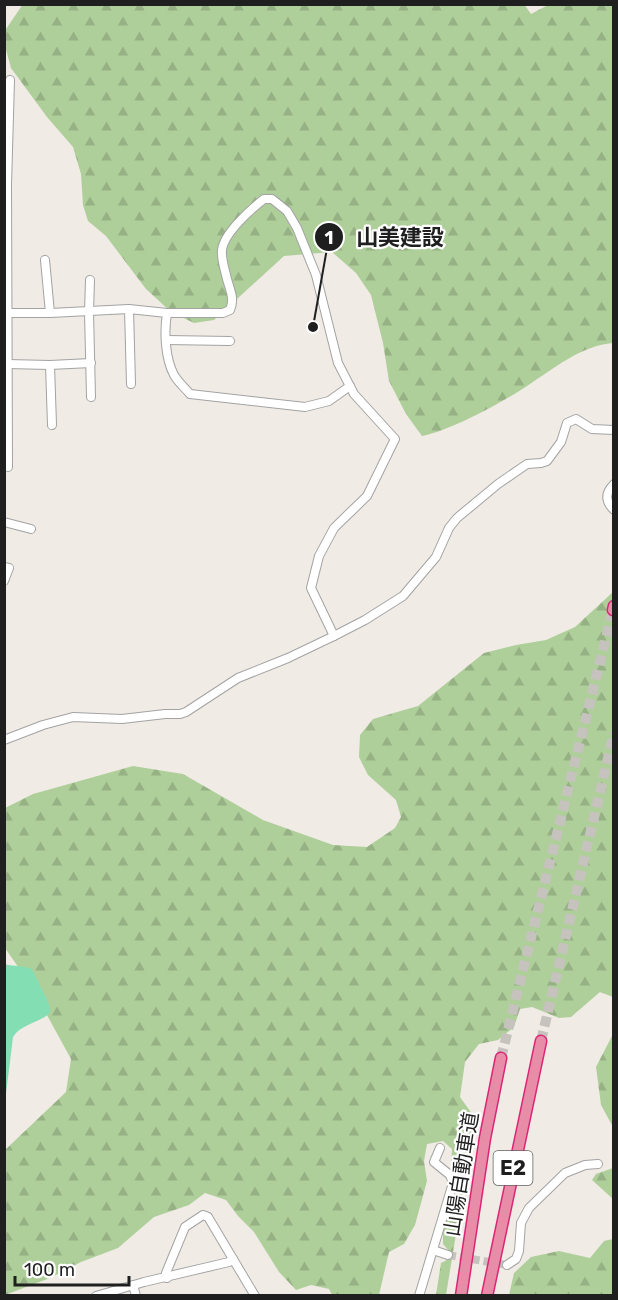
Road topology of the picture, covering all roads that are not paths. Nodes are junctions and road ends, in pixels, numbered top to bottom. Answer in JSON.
{"nodes":[{"id":1,"x":10,"y":80,"type":"dead end"},
{"id":2,"x":6,"y":133,"type":"edge"},
{"id":3,"x":6,"y":186,"type":"edge"},
{"id":4,"x":45,"y":260,"type":"dead end"},
{"id":5,"x":90,"y":280,"type":"dead end"},
{"id":6,"x":129,"y":309,"type":"junction"},
{"id":7,"x":89,"y":312,"type":"junction"},
{"id":8,"x":6,"y":313,"type":"edge"},
{"id":9,"x":50,"y":313,"type":"junction"},
{"id":10,"x":167,"y":313,"type":"junction"},
{"id":11,"x":166,"y":340,"type":"junction"},
{"id":12,"x":230,"y":341,"type":"dead end"},
{"id":13,"x":91,"y":363,"type":"junction"},
{"id":14,"x":7,"y":364,"type":"junction"},
{"id":15,"x":50,"y":365,"type":"junction"},
{"id":16,"x":131,"y":384,"type":"dead end"},
{"id":17,"x":350,"y":386,"type":"junction"},
{"id":18,"x":92,"y":397,"type":"dead end"},
{"id":19,"x":6,"y":415,"type":"edge"},
{"id":20,"x":52,"y":425,"type":"dead end"},
{"id":21,"x":614,"y":430,"type":"edge"},
{"id":22,"x":8,"y":467,"type":"dead end"},
{"id":23,"x":614,"y":484,"type":"edge"},
{"id":24,"x":614,"y":510,"type":"edge"},
{"id":25,"x":4,"y":522,"type":"edge"},
{"id":26,"x":31,"y":529,"type":"dead end"},
{"id":27,"x":4,"y":567,"type":"edge"},
{"id":28,"x":4,"y":581,"type":"edge"},
{"id":29,"x":334,"y":636,"type":"junction"},
{"id":30,"x":4,"y":740,"type":"edge"},
{"id":31,"x":541,"y":1041,"type":"tunnel mouth"},
{"id":32,"x":501,"y":1058,"type":"tunnel mouth"},
{"id":33,"x":440,"y":1148,"type":"dead end"},
{"id":34,"x":598,"y":1164,"type":"dead end"},
{"id":35,"x":433,"y":1250,"type":"junction"},
{"id":36,"x":448,"y":1255,"type":"tunnel mouth"},
{"id":37,"x":233,"y":1259,"type":"junction"},
{"id":38,"x":507,"y":1265,"type":"dead end"},
{"id":39,"x":167,"y":1278,"type":"junction"},
{"id":40,"x":133,"y":1285,"type":"junction"},
{"id":41,"x":96,"y":1296,"type":"edge"},
{"id":42,"x":136,"y":1296,"type":"edge"},
{"id":43,"x":255,"y":1296,"type":"edge"},
{"id":44,"x":419,"y":1296,"type":"edge"},
{"id":45,"x":461,"y":1296,"type":"edge"},
{"id":46,"x":487,"y":1296,"type":"edge"}],
"edges":[{"from":1,"to":2,"type":"street"},
{"from":2,"to":3,"type":"street"},
{"from":3,"to":8,"type":"street"},
{"from":4,"to":9,"type":"street"},
{"from":5,"to":7,"type":"street"},
{"from":6,"to":7,"type":"street"},
{"from":6,"to":10,"type":"street"},
{"from":6,"to":16,"type":"street"},
{"from":7,"to":9,"type":"street"},
{"from":7,"to":13,"type":"street"},
{"from":8,"to":9,"type":"street"},
{"from":8,"to":14,"type":"street"},
{"from":10,"to":11,"type":"street"},
{"from":10,"to":17,"type":"street"},
{"from":11,"to":12,"type":"street"},
{"from":11,"to":17,"type":"street"},
{"from":13,"to":15,"type":"street"},
{"from":13,"to":18,"type":"street"},
{"from":14,"to":15,"type":"street"},
{"from":14,"to":19,"type":"street"},
{"from":15,"to":20,"type":"street"},
{"from":17,"to":29,"type":"street"},
{"from":19,"to":22,"type":"street"},
{"from":21,"to":29,"type":"street"},
{"from":23,"to":24,"type":"street"},
{"from":25,"to":26,"type":"street"},
{"from":27,"to":28,"type":"street"},
{"from":29,"to":30,"type":"street"},
{"from":31,"to":46,"type":"highway","number":"E2"},
{"from":32,"to":45,"type":"highway","name":"山陽自動車道","number":"E2"},
{"from":33,"to":35,"type":"street"},
{"from":34,"to":38,"type":"street"},
{"from":35,"to":36,"type":"street"},
{"from":35,"to":44,"type":"street"},
{"from":37,"to":39,"type":"street"},
{"from":37,"to":39,"type":"street"},
{"from":37,"to":43,"type":"street"},
{"from":39,"to":40,"type":"street"},
{"from":40,"to":41,"type":"street"},
{"from":40,"to":42,"type":"street"}]}
